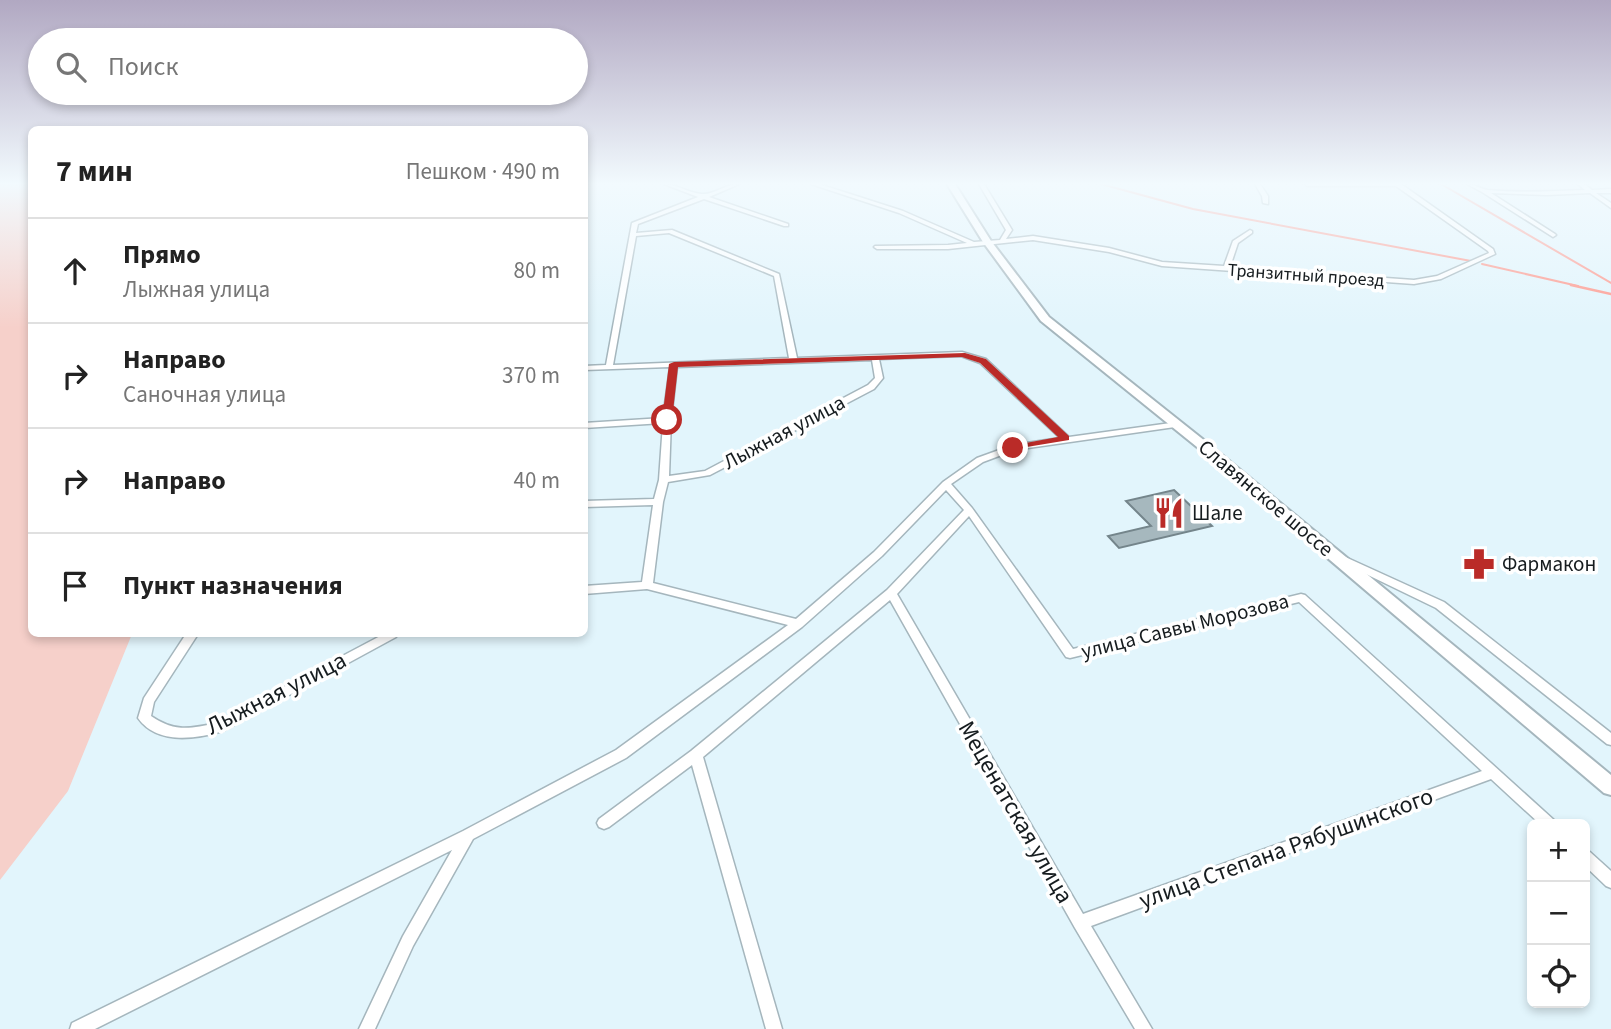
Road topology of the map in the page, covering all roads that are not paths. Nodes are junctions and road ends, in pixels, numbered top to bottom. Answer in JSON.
{"nodes":[{"id":1,"x":633,"y":232,"type":"edge"},
{"id":2,"x":660,"y":232,"type":"edge"},
{"id":3,"x":672,"y":232,"type":"edge"},
{"id":4,"x":946,"y":232,"type":"edge"},
{"id":5,"x":981,"y":232,"type":"edge"},
{"id":6,"x":1008,"y":232,"type":"edge"},
{"id":7,"x":1250,"y":232,"type":"dead end"},
{"id":8,"x":1465,"y":232,"type":"edge"},
{"id":9,"x":1548,"y":232,"type":"edge"},
{"id":10,"x":632,"y":235,"type":"junction"},
{"id":11,"x":1553,"y":235,"type":"dead end"},
{"id":12,"x":1003,"y":239,"type":"junction"},
{"id":13,"x":987,"y":242,"type":"junction"},
{"id":14,"x":971,"y":243,"type":"junction"},
{"id":15,"x":877,"y":247,"type":"dead end"},
{"id":16,"x":1226,"y":269,"type":"junction"},
{"id":17,"x":875,"y":357,"type":"junction"},
{"id":18,"x":793,"y":359,"type":"junction"},
{"id":19,"x":674,"y":364,"type":"junction"},
{"id":20,"x":609,"y":367,"type":"junction"},
{"id":21,"x":588,"y":368,"type":"edge"},
{"id":22,"x":667,"y":420,"type":"junction"},
{"id":23,"x":1175,"y":424,"type":"junction"},
{"id":24,"x":588,"y":426,"type":"edge"},
{"id":25,"x":1065,"y":438,"type":"junction"},
{"id":26,"x":664,"y":480,"type":"junction"},
{"id":27,"x":946,"y":484,"type":"junction"},
{"id":28,"x":658,"y":502,"type":"junction"},
{"id":29,"x":588,"y":504,"type":"edge"},
{"id":30,"x":969,"y":510,"type":"junction"},
{"id":31,"x":1336,"y":556,"type":"junction"},
{"id":32,"x":647,"y":585,"type":"junction"},
{"id":33,"x":588,"y":590,"type":"edge"},
{"id":34,"x":891,"y":593,"type":"junction"},
{"id":35,"x":798,"y":624,"type":"junction"},
{"id":36,"x":190,"y":637,"type":"edge"},
{"id":37,"x":386,"y":637,"type":"edge"},
{"id":38,"x":1611,"y":740,"type":"edge"},
{"id":39,"x":696,"y":755,"type":"junction"},
{"id":40,"x":1492,"y":773,"type":"junction"},
{"id":41,"x":1611,"y":786,"type":"edge"},
{"id":42,"x":1543,"y":819,"type":"edge"},
{"id":43,"x":604,"y":823,"type":"dead end"},
{"id":44,"x":468,"y":835,"type":"junction"},
{"id":45,"x":1590,"y":862,"type":"edge"},
{"id":46,"x":1611,"y":881,"type":"edge"},
{"id":47,"x":1080,"y":923,"type":"junction"},
{"id":48,"x":78,"y":1029,"type":"edge"},
{"id":49,"x":367,"y":1029,"type":"edge"},
{"id":50,"x":774,"y":1029,"type":"edge"},
{"id":51,"x":1144,"y":1029,"type":"edge"}],
"edges":[{"from":1,"to":10,"type":"street"},
{"from":2,"to":10,"type":"street"},
{"from":3,"to":18,"type":"street"},
{"from":4,"to":14,"type":"street"},
{"from":5,"to":13,"type":"main road","name":"Славянское шоссе"},
{"from":6,"to":12,"type":"street"},
{"from":7,"to":16,"type":"street"},
{"from":8,"to":16,"type":"street","name":"Транзитный проезд"},
{"from":9,"to":11,"type":"street"},
{"from":10,"to":20,"type":"street"},
{"from":12,"to":13,"type":"street","name":"Транзитный проезд"},
{"from":12,"to":16,"type":"street","name":"Транзитный проезд"},
{"from":13,"to":14,"type":"street","name":"Транзитный проезд"},
{"from":13,"to":23,"type":"main road","name":"Славянское шоссе"},
{"from":14,"to":15,"type":"street","name":"Транзитный проезд"},
{"from":17,"to":18,"type":"street"},
{"from":17,"to":25,"type":"street"},
{"from":17,"to":26,"type":"street","name":"Лыжная улица"},
{"from":18,"to":19,"type":"street"},
{"from":19,"to":20,"type":"street"},
{"from":19,"to":22,"type":"street"},
{"from":20,"to":21,"type":"street"},
{"from":22,"to":24,"type":"street"},
{"from":22,"to":26,"type":"street"},
{"from":23,"to":25,"type":"street"},
{"from":23,"to":31,"type":"main road","name":"Славянское шоссе"},
{"from":25,"to":27,"type":"street"},
{"from":26,"to":28,"type":"street"},
{"from":27,"to":30,"type":"street","name":"улица Саввы Морозова"},
{"from":27,"to":35,"type":"street"},
{"from":28,"to":29,"type":"street"},
{"from":28,"to":32,"type":"street"},
{"from":30,"to":34,"type":"street"},
{"from":30,"to":40,"type":"street","name":"улица Саввы Морозова"},
{"from":31,"to":38,"type":"street"},
{"from":31,"to":41,"type":"main road","name":"Славянское шоссе"},
{"from":32,"to":33,"type":"street"},
{"from":32,"to":35,"type":"street"},
{"from":34,"to":39,"type":"street"},
{"from":34,"to":47,"type":"street","name":"Меценатская улица"},
{"from":35,"to":44,"type":"street"},
{"from":36,"to":37,"type":"street","name":"Лыжная улица"},
{"from":39,"to":43,"type":"street"},
{"from":39,"to":50,"type":"street"},
{"from":40,"to":42,"type":"street","name":"улица Саввы Морозова"},
{"from":40,"to":47,"type":"street","name":"улица Степана Рябушинского"},
{"from":44,"to":48,"type":"street"},
{"from":44,"to":49,"type":"street"},
{"from":45,"to":46,"type":"street"},
{"from":47,"to":51,"type":"street","name":"Меценатская улица"}]}
